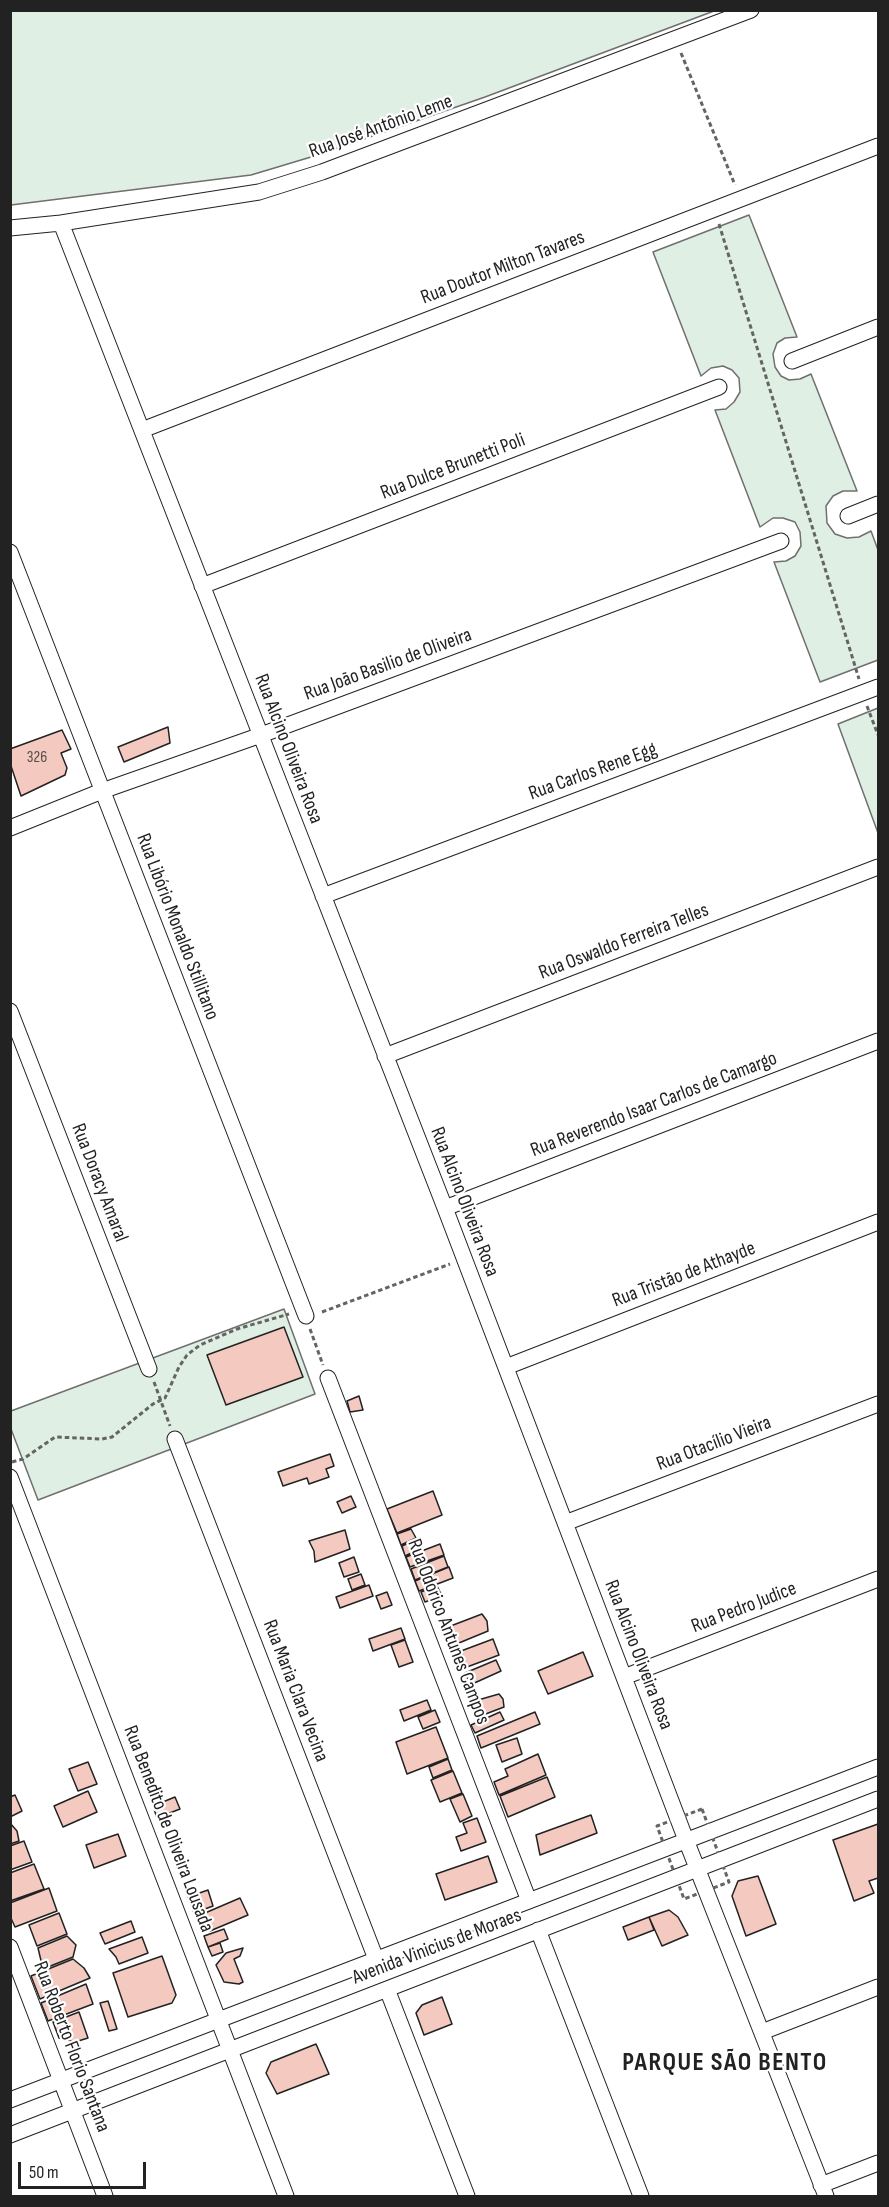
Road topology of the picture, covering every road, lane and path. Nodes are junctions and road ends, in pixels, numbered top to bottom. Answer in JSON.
{"nodes":[{"id":1,"x":751,"y":10,"type":"edge"},
{"id":2,"x":675,"y":40,"type":"junction"},
{"id":3,"x":879,"y":146,"type":"edge"},
{"id":4,"x":741,"y":199,"type":"junction"},
{"id":5,"x":714,"y":210,"type":"junction"},
{"id":6,"x":61,"y":223,"type":"junction"},
{"id":7,"x":10,"y":228,"type":"edge"},
{"id":8,"x":879,"y":327,"type":"edge"},
{"id":9,"x":792,"y":361,"type":"dead end"},
{"id":10,"x":718,"y":387,"type":"dead end"},
{"id":11,"x":142,"y":430,"type":"junction"},
{"id":12,"x":879,"y":504,"type":"edge"},
{"id":13,"x":848,"y":516,"type":"dead end"},
{"id":14,"x":781,"y":541,"type":"dead end"},
{"id":15,"x":10,"y":552,"type":"edge"},
{"id":16,"x":202,"y":586,"type":"junction"},
{"id":17,"x":879,"y":687,"type":"edge"},
{"id":18,"x":863,"y":694,"type":"junction"},
{"id":19,"x":261,"y":735,"type":"junction"},
{"id":20,"x":879,"y":735,"type":"edge"},
{"id":21,"x":102,"y":791,"type":"junction"},
{"id":22,"x":10,"y":828,"type":"edge"},
{"id":23,"x":879,"y":867,"type":"edge"},
{"id":24,"x":323,"y":896,"type":"junction"},
{"id":25,"x":10,"y":1011,"type":"edge"},
{"id":26,"x":879,"y":1041,"type":"edge"},
{"id":27,"x":385,"y":1056,"type":"junction"},
{"id":28,"x":445,"y":1208,"type":"junction"},
{"id":29,"x":879,"y":1222,"type":"edge"},
{"id":30,"x":463,"y":1259,"type":"junction"},
{"id":31,"x":311,"y":1315,"type":"junction"},
{"id":32,"x":506,"y":1367,"type":"junction"},
{"id":33,"x":148,"y":1369,"type":"joint"},
{"id":34,"x":328,"y":1378,"type":"joint"},
{"id":35,"x":161,"y":1401,"type":"junction"},
{"id":36,"x":879,"y":1404,"type":"edge"},
{"id":37,"x":175,"y":1439,"type":"joint"},
{"id":38,"x":10,"y":1462,"type":"edge"},
{"id":39,"x":10,"y":1477,"type":"edge"},
{"id":40,"x":565,"y":1523,"type":"junction"},
{"id":41,"x":879,"y":1579,"type":"edge"},
{"id":42,"x":624,"y":1677,"type":"junction"},
{"id":43,"x":879,"y":1767,"type":"edge"},
{"id":44,"x":879,"y":1799,"type":"edge"},
{"id":45,"x":686,"y":1840,"type":"junction"},
{"id":46,"x":698,"y":1869,"type":"junction"},
{"id":47,"x":529,"y":1901,"type":"junction"},
{"id":48,"x":537,"y":1930,"type":"junction"},
{"id":49,"x":10,"y":1947,"type":"edge"},
{"id":50,"x":376,"y":1959,"type":"junction"},
{"id":51,"x":879,"y":1987,"type":"edge"},
{"id":52,"x":387,"y":1989,"type":"junction"},
{"id":53,"x":218,"y":2020,"type":"junction"},
{"id":54,"x":762,"y":2032,"type":"junction"},
{"id":55,"x":229,"y":2049,"type":"junction"},
{"id":56,"x":61,"y":2080,"type":"junction"},
{"id":57,"x":10,"y":2100,"type":"edge"},
{"id":58,"x":72,"y":2111,"type":"junction"},
{"id":59,"x":10,"y":2135,"type":"edge"},
{"id":60,"x":879,"y":2163,"type":"edge"},
{"id":61,"x":823,"y":2191,"type":"edge"},
{"id":62,"x":105,"y":2196,"type":"edge"},
{"id":63,"x":286,"y":2196,"type":"edge"},
{"id":64,"x":467,"y":2196,"type":"edge"},
{"id":65,"x":641,"y":2196,"type":"edge"}],
"edges":[{"from":1,"to":2,"type":"street","name":"Rua José Antônio Leme"},
{"from":2,"to":4,"type":"path"},
{"from":2,"to":6,"type":"street","name":"Rua José Antônio Leme"},
{"from":3,"to":4,"type":"street","name":"Rua Doutor Milton Tavares"},
{"from":4,"to":5,"type":"street","name":"Rua Doutor Milton Tavares"},
{"from":5,"to":11,"type":"street","name":"Rua Doutor Milton Tavares"},
{"from":5,"to":18,"type":"path"},
{"from":6,"to":7,"type":"street","name":"Rua José Antônio Leme"},
{"from":6,"to":11,"type":"street","name":"Rua Alcino Oliveira Rosa"},
{"from":8,"to":9,"type":"street"},
{"from":10,"to":16,"type":"street","name":"Rua Dulce Brunetti Poli"},
{"from":11,"to":16,"type":"street","name":"Rua Alcino Oliveira Rosa"},
{"from":12,"to":13,"type":"street"},
{"from":14,"to":19,"type":"street","name":"Rua João Basilio de Oliveira"},
{"from":15,"to":21,"type":"street","name":"Rua Libório Monaldo Stillitano"},
{"from":16,"to":19,"type":"street","name":"Rua Alcino Oliveira Rosa"},
{"from":17,"to":18,"type":"street","name":"Rua Carlos Rene Egg"},
{"from":18,"to":20,"type":"path"},
{"from":18,"to":24,"type":"street","name":"Rua Carlos Rene Egg"},
{"from":19,"to":21,"type":"street","name":"Rua João Basilio de Oliveira"},
{"from":19,"to":24,"type":"street","name":"Rua Alcino Oliveira Rosa"},
{"from":21,"to":22,"type":"street","name":"Rua João Basilio de Oliveira"},
{"from":21,"to":31,"type":"street","name":"Rua Libório Monaldo Stillitano"},
{"from":23,"to":27,"type":"street","name":"Rua Oswaldo Ferreira Telles"},
{"from":24,"to":27,"type":"street","name":"Rua Alcino Oliveira Rosa"},
{"from":25,"to":33,"type":"street","name":"Rua Doracy Amaral"},
{"from":26,"to":28,"type":"street","name":"Rua Reverendo Isaar Carlos de Camargo"},
{"from":27,"to":28,"type":"street","name":"Rua Alcino Oliveira Rosa"},
{"from":28,"to":30,"type":"street","name":"Rua Alcino Oliveira Rosa"},
{"from":29,"to":32,"type":"street","name":"Rua Tristão de Athayde"},
{"from":30,"to":31,"type":"path"},
{"from":30,"to":32,"type":"street","name":"Rua Alcino Oliveira Rosa"},
{"from":31,"to":34,"type":"path"},
{"from":31,"to":35,"type":"path"},
{"from":32,"to":40,"type":"street","name":"Rua Alcino Oliveira Rosa"},
{"from":33,"to":35,"type":"path"},
{"from":34,"to":47,"type":"street","name":"Rua Odorico Antunes Campos"},
{"from":35,"to":37,"type":"path"},
{"from":35,"to":38,"type":"path"},
{"from":36,"to":40,"type":"street","name":"Rua Otacílio Vieira"},
{"from":37,"to":50,"type":"street","name":"Rua Maria Clara Vecina"},
{"from":39,"to":53,"type":"street","name":"Rua Benedito de Oliveira Lousada"},
{"from":40,"to":42,"type":"street","name":"Rua Alcino Oliveira Rosa"},
{"from":41,"to":42,"type":"street","name":"Rua Pedro Judice"},
{"from":42,"to":45,"type":"street","name":"Rua Alcino Oliveira Rosa"},
{"from":43,"to":45,"type":"street","name":"Avenida Vinicius de Moraes"},
{"from":44,"to":46,"type":"street","name":"Avenida Vinicius de Moraes"},
{"from":45,"to":46,"type":"street","name":"Rua Alcino Oliveira Rosa"},
{"from":45,"to":47,"type":"street","name":"Avenida Vinicius de Moraes"},
{"from":46,"to":48,"type":"street","name":"Avenida Vinicius de Moraes"},
{"from":46,"to":54,"type":"street","name":"Rua Alcino Oliveira Rosa"},
{"from":47,"to":50,"type":"street","name":"Avenida Vinicius de Moraes"},
{"from":48,"to":52,"type":"street","name":"Avenida Vinicius de Moraes"},
{"from":48,"to":65,"type":"street"},
{"from":49,"to":56,"type":"street","name":"Rua Roberto Florio Santana"},
{"from":50,"to":53,"type":"street","name":"Avenida Vinicius de Moraes"},
{"from":51,"to":54,"type":"street"},
{"from":52,"to":55,"type":"street","name":"Avenida Vinicius de Moraes"},
{"from":52,"to":64,"type":"street"},
{"from":53,"to":55,"type":"street","name":"Rua Benedito de Oliveira Lousada"},
{"from":53,"to":56,"type":"street","name":"Avenida Vinicius de Moraes"},
{"from":54,"to":61,"type":"street","name":"Rua Alcino Oliveira Rosa"},
{"from":55,"to":58,"type":"street","name":"Avenida Vinicius de Moraes"},
{"from":55,"to":63,"type":"street","name":"Rua Benedito de Oliveira Lousada"},
{"from":56,"to":57,"type":"street","name":"Avenida Vinicius de Moraes"},
{"from":56,"to":58,"type":"street","name":"Rua Roberto Florio Santana"},
{"from":58,"to":59,"type":"street","name":"Avenida Vinicius de Moraes"},
{"from":58,"to":62,"type":"street","name":"Rua Roberto Florio Santana"},
{"from":60,"to":61,"type":"street"}]}
